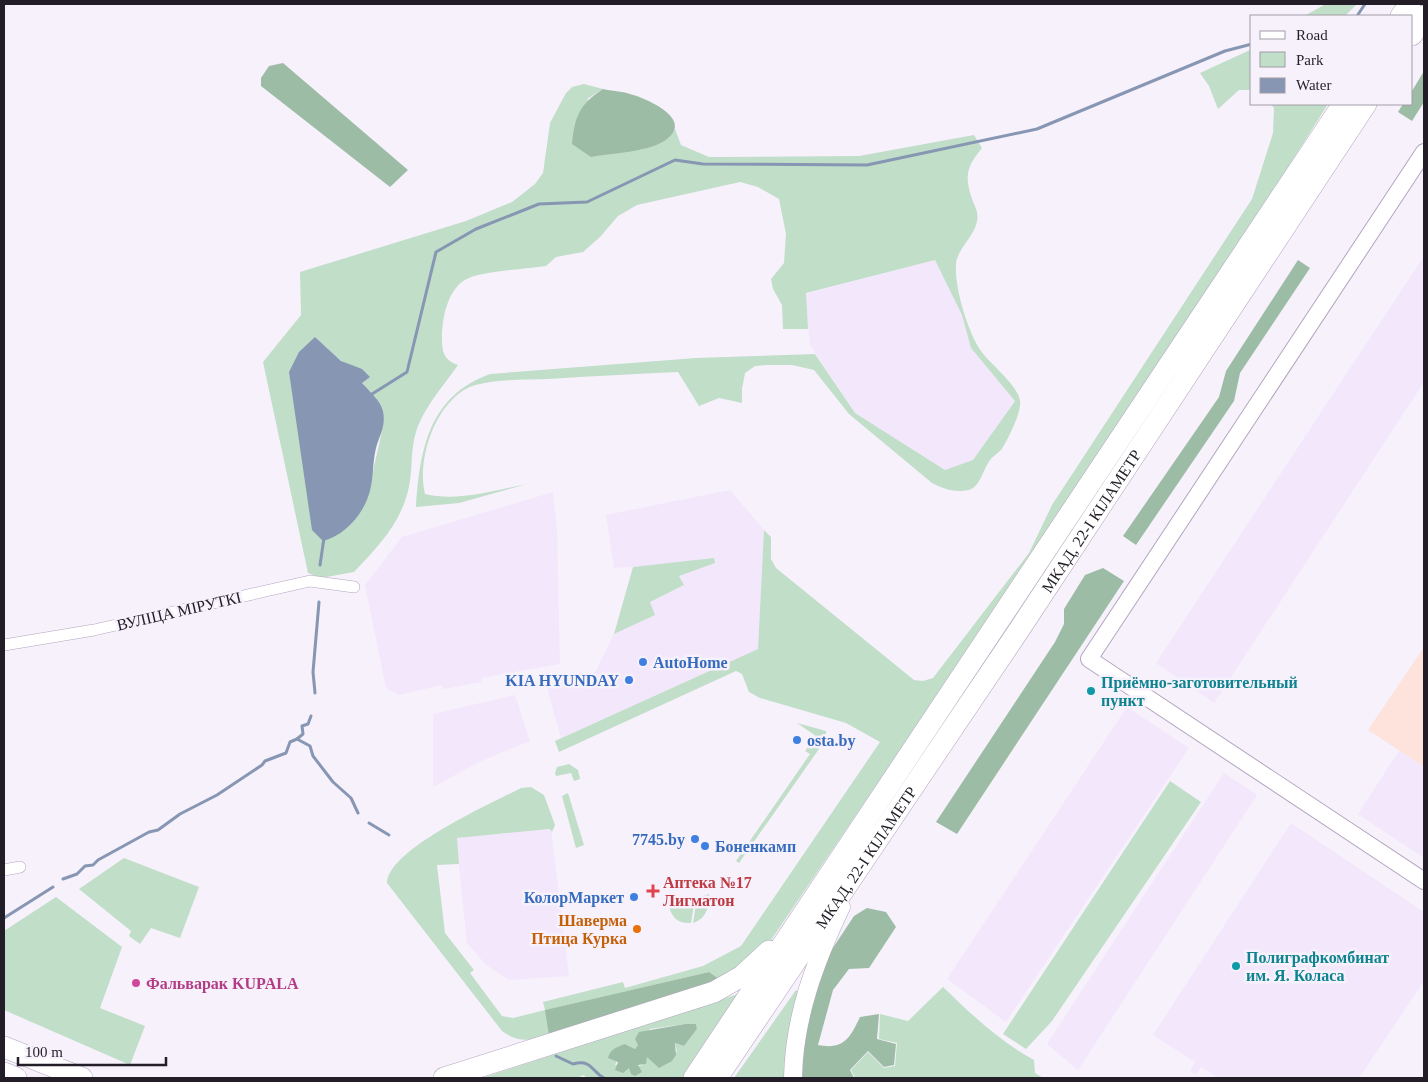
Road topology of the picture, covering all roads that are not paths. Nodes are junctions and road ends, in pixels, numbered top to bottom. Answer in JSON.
{"nodes":[{"id":1,"x":1410,"y":4,"type":"edge"},
{"id":2,"x":1402,"y":15,"type":"edge"},
{"id":3,"x":1424,"y":16,"type":"edge"},
{"id":4,"x":1413,"y":33,"type":"edge"},
{"id":5,"x":1342,"y":105,"type":"edge"},
{"id":6,"x":1365,"y":105,"type":"edge"},
{"id":7,"x":1424,"y":152,"type":"edge"},
{"id":8,"x":354,"y":587,"type":"dead end"},
{"id":9,"x":4,"y":645,"type":"edge"},
{"id":10,"x":20,"y":867,"type":"dead end"},
{"id":11,"x":4,"y":870,"type":"edge"},
{"id":12,"x":855,"y":876,"type":"junction"},
{"id":13,"x":1424,"y":881,"type":"edge"},
{"id":14,"x":805,"y":925,"type":"junction"},
{"id":15,"x":4,"y":1047,"type":"edge"},
{"id":16,"x":82,"y":1078,"type":"edge"},
{"id":17,"x":444,"y":1078,"type":"edge"},
{"id":18,"x":694,"y":1078,"type":"edge"},
{"id":19,"x":718,"y":1078,"type":"edge"},
{"id":20,"x":793,"y":1078,"type":"edge"}],
"edges":[{"from":1,"to":2,"type":"highway"},
{"from":3,"to":4,"type":"highway"},
{"from":5,"to":14,"type":"highway","name":"МКАД, 22-І КІЛАМЕТР"},
{"from":6,"to":12,"type":"highway","name":"МКАД, 22-І КІЛАМЕТР"},
{"from":7,"to":13,"type":"street"},
{"from":8,"to":9,"type":"street","name":"ВУЛІЦА МІРУТКІ"},
{"from":10,"to":11,"type":"street"},
{"from":12,"to":14,"type":"highway","name":"МКАД, 22-І КІЛАМЕТР"},
{"from":12,"to":20,"type":"main road"},
{"from":14,"to":17,"type":"highway"},
{"from":14,"to":18,"type":"highway"},
{"from":14,"to":19,"type":"highway"},
{"from":15,"to":16,"type":"highway"}]}
